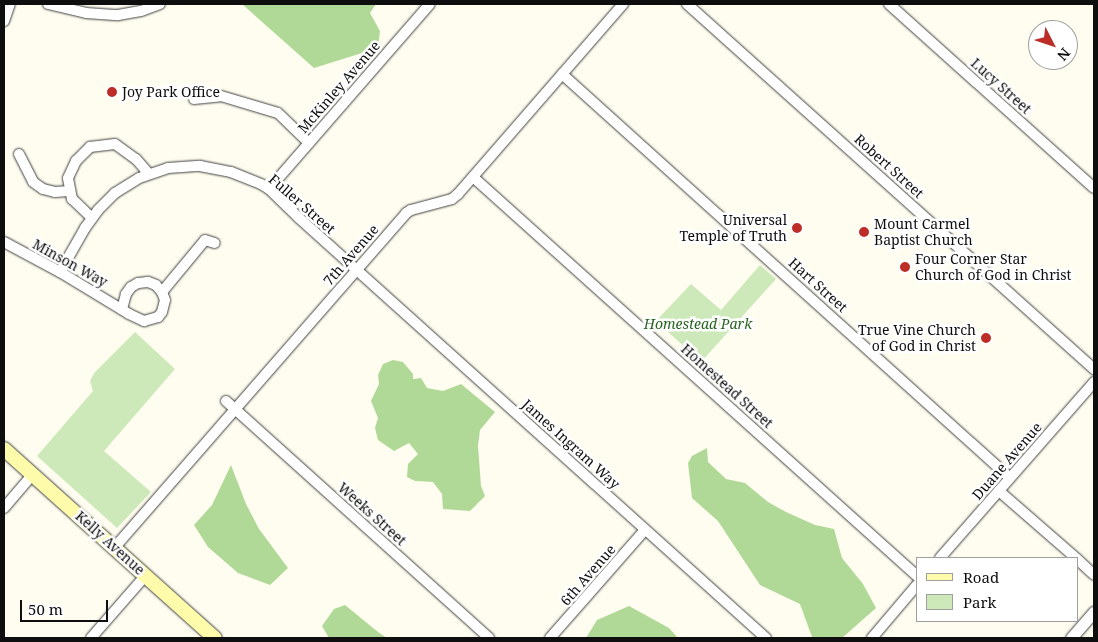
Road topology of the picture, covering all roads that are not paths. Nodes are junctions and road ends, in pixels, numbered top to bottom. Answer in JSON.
{"nodes":[{"id":1,"x":10,"y":4,"type":"edge"},
{"id":2,"x":48,"y":4,"type":"edge"},
{"id":3,"x":160,"y":4,"type":"edge"},
{"id":4,"x":430,"y":4,"type":"edge"},
{"id":5,"x":623,"y":4,"type":"edge"},
{"id":6,"x":687,"y":4,"type":"edge"},
{"id":7,"x":889,"y":4,"type":"edge"},
{"id":8,"x":4,"y":21,"type":"edge"},
{"id":9,"x":562,"y":74,"type":"junction"},
{"id":10,"x":194,"y":99,"type":"dead end"},
{"id":11,"x":309,"y":143,"type":"junction"},
{"id":12,"x":19,"y":154,"type":"dead end"},
{"id":13,"x":149,"y":174,"type":"junction"},
{"id":14,"x":473,"y":177,"type":"junction"},
{"id":15,"x":1094,"y":188,"type":"edge"},
{"id":16,"x":269,"y":189,"type":"junction"},
{"id":17,"x":69,"y":191,"type":"junction"},
{"id":18,"x":92,"y":218,"type":"junction"},
{"id":19,"x":4,"y":242,"type":"edge"},
{"id":20,"x":215,"y":243,"type":"dead end"},
{"id":21,"x":357,"y":270,"type":"junction"},
{"id":22,"x":60,"y":272,"type":"junction"},
{"id":23,"x":162,"y":292,"type":"junction"},
{"id":24,"x":122,"y":309,"type":"junction"},
{"id":25,"x":1094,"y":369,"type":"edge"},
{"id":26,"x":1094,"y":382,"type":"edge"},
{"id":27,"x":226,"y":401,"type":"dead end"},
{"id":28,"x":235,"y":410,"type":"junction"},
{"id":29,"x":4,"y":449,"type":"edge"},
{"id":30,"x":33,"y":474,"type":"junction"},
{"id":31,"x":1010,"y":478,"type":"junction"},
{"id":32,"x":999,"y":491,"type":"junction"},
{"id":33,"x":4,"y":508,"type":"edge"},
{"id":34,"x":645,"y":530,"type":"junction"},
{"id":35,"x":115,"y":547,"type":"junction"},
{"id":36,"x":941,"y":557,"type":"edge"},
{"id":37,"x":1075,"y":557,"type":"edge"},
{"id":38,"x":1078,"y":560,"type":"edge"},
{"id":39,"x":146,"y":575,"type":"junction"},
{"id":40,"x":916,"y":575,"type":"edge"},
{"id":41,"x":1094,"y":575,"type":"edge"},
{"id":42,"x":916,"y":586,"type":"edge"},
{"id":43,"x":1094,"y":612,"type":"edge"},
{"id":44,"x":91,"y":638,"type":"edge"},
{"id":45,"x":215,"y":638,"type":"edge"},
{"id":46,"x":489,"y":638,"type":"edge"},
{"id":47,"x":550,"y":638,"type":"edge"},
{"id":48,"x":766,"y":638,"type":"edge"},
{"id":49,"x":872,"y":638,"type":"edge"},
{"id":50,"x":1071,"y":638,"type":"edge"}],
"edges":[{"from":1,"to":8,"type":"street"},
{"from":2,"to":3,"type":"street"},
{"from":4,"to":11,"type":"street","name":"McKinley Avenue"},
{"from":5,"to":9,"type":"street","name":"7th Avenue"},
{"from":6,"to":25,"type":"street","name":"Robert Street"},
{"from":7,"to":15,"type":"street","name":"Lucy Street"},
{"from":9,"to":14,"type":"street","name":"7th Avenue"},
{"from":9,"to":31,"type":"street","name":"Hart Street"},
{"from":10,"to":11,"type":"street"},
{"from":11,"to":16,"type":"street","name":"McKinley Avenue"},
{"from":12,"to":17,"type":"street"},
{"from":13,"to":16,"type":"street","name":"Fuller Street"},
{"from":13,"to":17,"type":"street"},
{"from":13,"to":18,"type":"street","name":"Fuller Street"},
{"from":14,"to":21,"type":"street","name":"7th Avenue"},
{"from":14,"to":40,"type":"street","name":"Homestead Street"},
{"from":16,"to":21,"type":"street","name":"Fuller Street"},
{"from":17,"to":18,"type":"street"},
{"from":18,"to":22,"type":"street","name":"Fuller Street"},
{"from":19,"to":22,"type":"street","name":"Minson Way"},
{"from":20,"to":23,"type":"street"},
{"from":21,"to":28,"type":"street","name":"7th Avenue"},
{"from":21,"to":34,"type":"street","name":"James Ingram Way"},
{"from":22,"to":24,"type":"street","name":"Minson Way"},
{"from":23,"to":24,"type":"street"},
{"from":23,"to":24,"type":"street","name":"Minson Way"},
{"from":26,"to":31,"type":"street","name":"Duane Avenue"},
{"from":27,"to":28,"type":"street","name":"Weeks Street"},
{"from":28,"to":35,"type":"street","name":"7th Avenue"},
{"from":28,"to":46,"type":"street","name":"Weeks Street"},
{"from":29,"to":30,"type":"main road","name":"Kelly Avenue"},
{"from":30,"to":33,"type":"street"},
{"from":30,"to":35,"type":"main road","name":"Kelly Avenue"},
{"from":31,"to":32,"type":"street","name":"Duane Avenue"},
{"from":32,"to":36,"type":"street","name":"Duane Avenue"},
{"from":32,"to":37,"type":"street"},
{"from":34,"to":47,"type":"street","name":"6th Avenue"},
{"from":34,"to":48,"type":"street","name":"James Ingram Way"},
{"from":35,"to":39,"type":"main road","name":"Kelly Avenue"},
{"from":38,"to":41,"type":"street"},
{"from":39,"to":44,"type":"street"},
{"from":39,"to":45,"type":"main road","name":"Kelly Avenue"},
{"from":42,"to":49,"type":"street"},
{"from":43,"to":50,"type":"street"}]}
